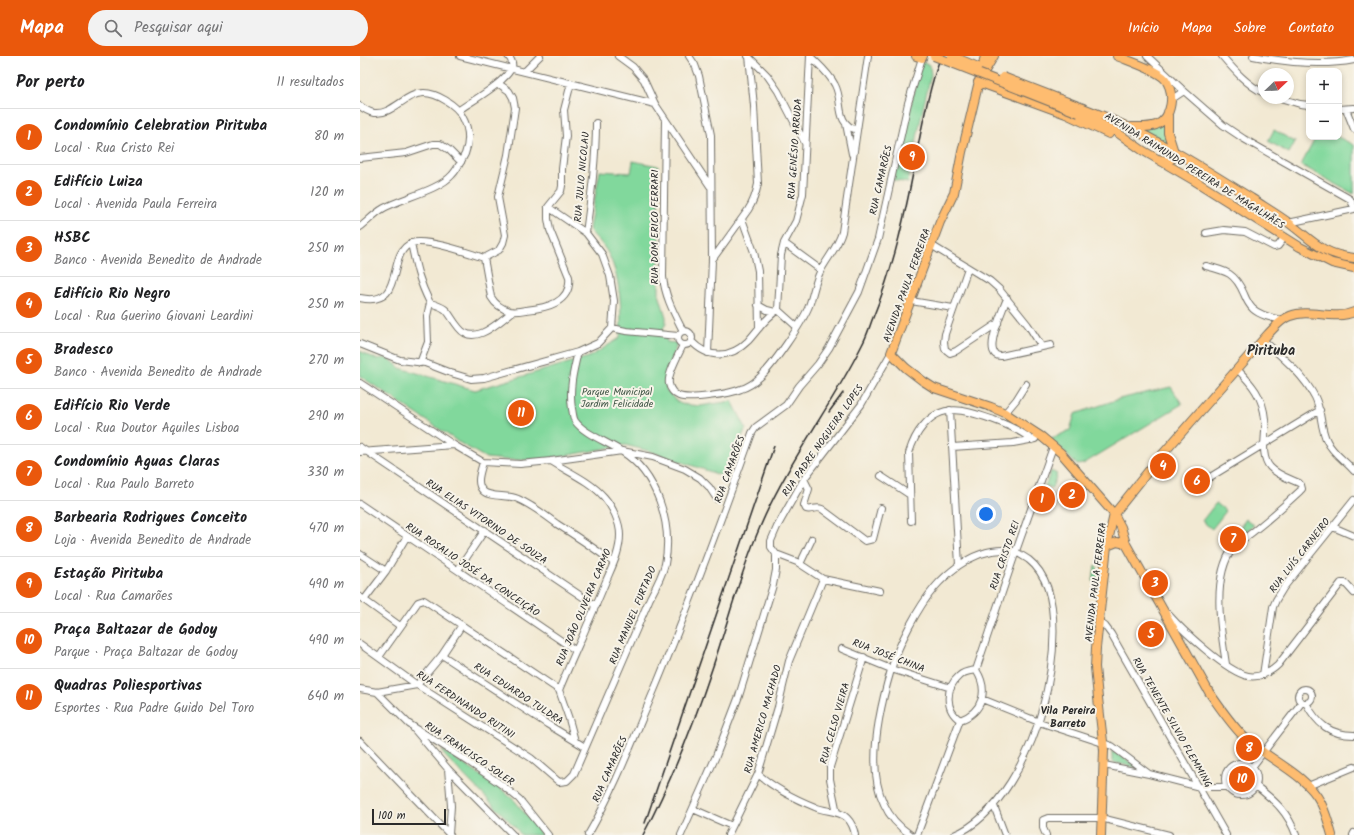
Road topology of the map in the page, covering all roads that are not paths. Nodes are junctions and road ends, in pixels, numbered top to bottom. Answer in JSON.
{"nodes":[{"id":1,"x":460,"y":56,"type":"edge"},
{"id":2,"x":508,"y":56,"type":"edge"},
{"id":3,"x":540,"y":56,"type":"edge"},
{"id":4,"x":618,"y":56,"type":"edge"},
{"id":5,"x":689,"y":56,"type":"edge"},
{"id":6,"x":748,"y":56,"type":"edge"},
{"id":7,"x":810,"y":56,"type":"edge"},
{"id":8,"x":868,"y":56,"type":"edge"},
{"id":9,"x":934,"y":56,"type":"edge"},
{"id":10,"x":952,"y":56,"type":"edge"},
{"id":11,"x":985,"y":56,"type":"edge"},
{"id":12,"x":994,"y":56,"type":"edge"},
{"id":13,"x":1117,"y":56,"type":"edge"},
{"id":14,"x":1222,"y":56,"type":"edge"},
{"id":15,"x":1253,"y":56,"type":"edge"},
{"id":16,"x":920,"y":57,"type":"edge"},
{"id":17,"x":1149,"y":58,"type":"edge"},
{"id":18,"x":1354,"y":60,"type":"edge"},
{"id":19,"x":512,"y":68,"type":"junction"},
{"id":20,"x":525,"y":71,"type":"junction"},
{"id":21,"x":1152,"y":71,"type":"junction"},
{"id":22,"x":978,"y":82,"type":"junction"},
{"id":23,"x":571,"y":83,"type":"junction"},
{"id":24,"x":499,"y":84,"type":"junction"},
{"id":25,"x":1258,"y":89,"type":"edge"},
{"id":26,"x":1184,"y":91,"type":"junction"},
{"id":27,"x":1172,"y":99,"type":"junction"},
{"id":28,"x":1294,"y":101,"type":"edge"},
{"id":29,"x":655,"y":104,"type":"junction"},
{"id":30,"x":1306,"y":104,"type":"edge"},
{"id":31,"x":360,"y":106,"type":"edge"},
{"id":32,"x":1354,"y":108,"type":"edge"},
{"id":33,"x":1342,"y":109,"type":"edge"},
{"id":34,"x":1346,"y":109,"type":"junction"},
{"id":35,"x":458,"y":110,"type":"junction"},
{"id":36,"x":1081,"y":111,"type":"junction"},
{"id":37,"x":1168,"y":112,"type":"junction"},
{"id":38,"x":665,"y":119,"type":"junction"},
{"id":39,"x":596,"y":123,"type":"dead end"},
{"id":40,"x":846,"y":124,"type":"junction"},
{"id":41,"x":1128,"y":127,"type":"junction"},
{"id":42,"x":1354,"y":129,"type":"edge"},
{"id":43,"x":857,"y":130,"type":"junction"},
{"id":44,"x":806,"y":144,"type":"junction"},
{"id":45,"x":1142,"y":150,"type":"junction"},
{"id":46,"x":1174,"y":150,"type":"junction"},
{"id":47,"x":1150,"y":155,"type":"junction"},
{"id":48,"x":360,"y":158,"type":"edge"},
{"id":49,"x":853,"y":159,"type":"junction"},
{"id":50,"x":461,"y":162,"type":"junction"},
{"id":51,"x":1195,"y":181,"type":"junction"},
{"id":52,"x":711,"y":186,"type":"junction"},
{"id":53,"x":1230,"y":186,"type":"junction"},
{"id":54,"x":1241,"y":192,"type":"junction"},
{"id":55,"x":1217,"y":196,"type":"junction"},
{"id":56,"x":548,"y":207,"type":"junction"},
{"id":57,"x":1354,"y":208,"type":"edge"},
{"id":58,"x":742,"y":218,"type":"junction"},
{"id":59,"x":1288,"y":223,"type":"junction"},
{"id":60,"x":360,"y":227,"type":"edge"},
{"id":61,"x":586,"y":233,"type":"junction"},
{"id":62,"x":1206,"y":233,"type":"dead end"},
{"id":63,"x":1284,"y":238,"type":"junction"},
{"id":64,"x":412,"y":243,"type":"junction"},
{"id":65,"x":784,"y":243,"type":"junction"},
{"id":66,"x":931,"y":245,"type":"junction"},
{"id":67,"x":484,"y":258,"type":"junction"},
{"id":68,"x":1354,"y":258,"type":"edge"},
{"id":69,"x":712,"y":260,"type":"junction"},
{"id":70,"x":1206,"y":266,"type":"dead end"},
{"id":71,"x":968,"y":268,"type":"junction"},
{"id":72,"x":1354,"y":268,"type":"edge"},
{"id":73,"x":821,"y":270,"type":"junction"},
{"id":74,"x":360,"y":298,"type":"edge"},
{"id":75,"x":1008,"y":298,"type":"junction"},
{"id":76,"x":911,"y":301,"type":"junction"},
{"id":77,"x":430,"y":303,"type":"junction"},
{"id":78,"x":758,"y":306,"type":"junction"},
{"id":79,"x":954,"y":308,"type":"junction"},
{"id":80,"x":777,"y":311,"type":"junction"},
{"id":81,"x":512,"y":312,"type":"junction"},
{"id":82,"x":1354,"y":312,"type":"edge"},
{"id":83,"x":1282,"y":320,"type":"junction"},
{"id":84,"x":998,"y":323,"type":"junction"},
{"id":85,"x":797,"y":327,"type":"junction"},
{"id":86,"x":612,"y":328,"type":"junction"},
{"id":87,"x":759,"y":328,"type":"junction"},
{"id":88,"x":683,"y":331,"type":"junction"},
{"id":89,"x":678,"y":336,"type":"junction"},
{"id":90,"x":1263,"y":340,"type":"junction"},
{"id":91,"x":691,"y":341,"type":"junction"},
{"id":92,"x":360,"y":344,"type":"edge"},
{"id":93,"x":683,"y":344,"type":"junction"},
{"id":94,"x":1051,"y":345,"type":"dead end"},
{"id":95,"x":1042,"y":347,"type":"junction"},
{"id":96,"x":578,"y":352,"type":"junction"},
{"id":97,"x":708,"y":353,"type":"junction"},
{"id":98,"x":891,"y":353,"type":"junction"},
{"id":99,"x":420,"y":363,"type":"junction"},
{"id":100,"x":1237,"y":369,"type":"junction"},
{"id":101,"x":360,"y":383,"type":"edge"},
{"id":102,"x":1026,"y":384,"type":"dead end"},
{"id":103,"x":950,"y":410,"type":"junction"},
{"id":104,"x":1320,"y":410,"type":"junction"},
{"id":105,"x":1005,"y":413,"type":"junction"},
{"id":106,"x":1042,"y":437,"type":"junction"},
{"id":107,"x":1032,"y":440,"type":"junction"},
{"id":108,"x":1265,"y":443,"type":"junction"},
{"id":109,"x":454,"y":445,"type":"junction"},
{"id":110,"x":360,"y":447,"type":"edge"},
{"id":111,"x":952,"y":447,"type":"junction"},
{"id":112,"x":1053,"y":447,"type":"junction"},
{"id":113,"x":622,"y":451,"type":"junction"},
{"id":114,"x":363,"y":452,"type":"edge"},
{"id":115,"x":551,"y":461,"type":"junction"},
{"id":116,"x":483,"y":462,"type":"junction"},
{"id":117,"x":1354,"y":470,"type":"edge"},
{"id":118,"x":881,"y":476,"type":"dead end"},
{"id":119,"x":804,"y":479,"type":"junction"},
{"id":120,"x":1202,"y":482,"type":"dead end"},
{"id":121,"x":910,"y":495,"type":"junction"},
{"id":122,"x":717,"y":499,"type":"dead end"},
{"id":123,"x":1354,"y":500,"type":"edge"},
{"id":124,"x":360,"y":504,"type":"edge"},
{"id":125,"x":882,"y":508,"type":"dead end"},
{"id":126,"x":1114,"y":514,"type":"junction"},
{"id":127,"x":911,"y":520,"type":"dead end"},
{"id":128,"x":1111,"y":525,"type":"junction"},
{"id":129,"x":1333,"y":527,"type":"junction"},
{"id":130,"x":485,"y":530,"type":"junction"},
{"id":131,"x":407,"y":536,"type":"junction"},
{"id":132,"x":1354,"y":536,"type":"edge"},
{"id":133,"x":812,"y":539,"type":"dead end"},
{"id":134,"x":1126,"y":544,"type":"junction"},
{"id":135,"x":1107,"y":546,"type":"junction"},
{"id":136,"x":1016,"y":551,"type":"junction"},
{"id":137,"x":360,"y":554,"type":"edge"},
{"id":138,"x":776,"y":554,"type":"junction"},
{"id":139,"x":613,"y":562,"type":"junction"},
{"id":140,"x":800,"y":564,"type":"junction"},
{"id":141,"x":959,"y":566,"type":"junction"},
{"id":142,"x":458,"y":570,"type":"junction"},
{"id":143,"x":386,"y":571,"type":"junction"},
{"id":144,"x":823,"y":579,"type":"junction"},
{"id":145,"x":880,"y":591,"type":"dead end"},
{"id":146,"x":1354,"y":592,"type":"edge"},
{"id":147,"x":362,"y":599,"type":"edge"},
{"id":148,"x":1159,"y":604,"type":"junction"},
{"id":149,"x":596,"y":606,"type":"junction"},
{"id":150,"x":1099,"y":622,"type":"junction"},
{"id":151,"x":462,"y":625,"type":"junction"},
{"id":152,"x":400,"y":626,"type":"junction"},
{"id":153,"x":360,"y":644,"type":"edge"},
{"id":154,"x":842,"y":648,"type":"dead end"},
{"id":155,"x":576,"y":650,"type":"junction"},
{"id":156,"x":442,"y":655,"type":"junction"},
{"id":157,"x":379,"y":657,"type":"junction"},
{"id":158,"x":864,"y":657,"type":"junction"},
{"id":159,"x":1226,"y":664,"type":"junction"},
{"id":160,"x":891,"y":669,"type":"junction"},
{"id":161,"x":976,"y":670,"type":"junction"},
{"id":162,"x":1263,"y":675,"type":"junction"},
{"id":163,"x":417,"y":685,"type":"junction"},
{"id":164,"x":951,"y":688,"type":"junction"},
{"id":165,"x":360,"y":689,"type":"edge"},
{"id":166,"x":559,"y":690,"type":"junction"},
{"id":167,"x":377,"y":692,"type":"junction"},
{"id":168,"x":982,"y":699,"type":"junction"},
{"id":169,"x":960,"y":720,"type":"junction"},
{"id":170,"x":1039,"y":722,"type":"junction"},
{"id":171,"x":409,"y":724,"type":"junction"},
{"id":172,"x":1354,"y":735,"type":"edge"},
{"id":173,"x":360,"y":741,"type":"edge"},
{"id":174,"x":575,"y":741,"type":"junction"},
{"id":175,"x":1104,"y":743,"type":"junction"},
{"id":176,"x":586,"y":747,"type":"junction"},
{"id":177,"x":1263,"y":752,"type":"junction"},
{"id":178,"x":1104,"y":765,"type":"junction"},
{"id":179,"x":1252,"y":767,"type":"junction"},
{"id":180,"x":1354,"y":767,"type":"edge"},
{"id":181,"x":448,"y":769,"type":"junction"},
{"id":182,"x":758,"y":774,"type":"junction"},
{"id":183,"x":1149,"y":774,"type":"junction"},
{"id":184,"x":559,"y":782,"type":"joint"},
{"id":185,"x":1256,"y":786,"type":"junction"},
{"id":186,"x":1308,"y":786,"type":"junction"},
{"id":187,"x":1200,"y":787,"type":"junction"},
{"id":188,"x":1226,"y":787,"type":"junction"},
{"id":189,"x":994,"y":806,"type":"junction"},
{"id":190,"x":693,"y":809,"type":"junction"},
{"id":191,"x":837,"y":813,"type":"junction"},
{"id":192,"x":1101,"y":818,"type":"junction"},
{"id":193,"x":732,"y":826,"type":"junction"},
{"id":194,"x":449,"y":835,"type":"edge"},
{"id":195,"x":513,"y":835,"type":"edge"},
{"id":196,"x":548,"y":835,"type":"edge"},
{"id":197,"x":588,"y":835,"type":"edge"},
{"id":198,"x":681,"y":835,"type":"edge"},
{"id":199,"x":728,"y":835,"type":"edge"},
{"id":200,"x":855,"y":835,"type":"edge"},
{"id":201,"x":911,"y":835,"type":"edge"},
{"id":202,"x":917,"y":835,"type":"edge"},
{"id":203,"x":954,"y":835,"type":"edge"},
{"id":204,"x":1005,"y":835,"type":"edge"},
{"id":205,"x":1046,"y":835,"type":"edge"},
{"id":206,"x":1101,"y":835,"type":"edge"},
{"id":207,"x":1169,"y":835,"type":"edge"},
{"id":208,"x":1226,"y":835,"type":"edge"},
{"id":209,"x":1296,"y":835,"type":"edge"},
{"id":210,"x":1332,"y":835,"type":"edge"}],
"edges":[{"from":1,"to":19,"type":"street"},
{"from":2,"to":19,"type":"street"},
{"from":3,"to":20,"type":"street"},
{"from":4,"to":29,"type":"street"},
{"from":5,"to":52,"type":"street"},
{"from":6,"to":44,"type":"street"},
{"from":6,"to":58,"type":"street"},
{"from":7,"to":40,"type":"street"},
{"from":7,"to":44,"type":"street","name":"RUA GENÉSIO ARRUDA"},
{"from":8,"to":43,"type":"street"},
{"from":9,"to":36,"type":"main road","name":"AVENIDA RAIMUNDO PEREIRA DE MAGALHÃES","bridge":true},
{"from":10,"to":36,"type":"main road","bridge":true},
{"from":11,"to":22,"type":"main road","name":"AVENIDA PAULA FERREIRA"},
{"from":12,"to":22,"type":"main road"},
{"from":13,"to":21,"type":"main road"},
{"from":14,"to":25,"type":"street"},
{"from":15,"to":18,"type":"street"},
{"from":16,"to":197,"type":"street","name":"RUA CAMARÕES"},
{"from":17,"to":21,"type":"street"},
{"from":17,"to":26,"type":"street"},
{"from":19,"to":20,"type":"street"},
{"from":19,"to":24,"type":"street"},
{"from":20,"to":23,"type":"street"},
{"from":21,"to":27,"type":"main road"},
{"from":22,"to":45,"type":"main road"},
{"from":22,"to":66,"type":"main road","name":"AVENIDA PAULA FERREIRA"},
{"from":23,"to":29,"type":"street"},
{"from":23,"to":56,"type":"street"},
{"from":24,"to":35,"type":"street"},
{"from":24,"to":67,"type":"street"},
{"from":26,"to":27,"type":"street"},
{"from":26,"to":57,"type":"street"},
{"from":27,"to":37,"type":"main road"},
{"from":28,"to":30,"type":"street"},
{"from":29,"to":38,"type":"street"},
{"from":31,"to":35,"type":"street"},
{"from":32,"to":34,"type":"street"},
{"from":33,"to":34,"type":"street"},
{"from":34,"to":42,"type":"street"},
{"from":35,"to":50,"type":"street"},
{"from":36,"to":41,"type":"main road","name":"AVENIDA RAIMUNDO PEREIRA DE MAGALHÃES"},
{"from":36,"to":45,"type":"main road","name":"AVENIDA RAIMUNDO PEREIRA DE MAGALHÃES"},
{"from":37,"to":41,"type":"main road"},
{"from":37,"to":46,"type":"main road"},
{"from":38,"to":52,"type":"street"},
{"from":38,"to":88,"type":"street","name":"RUA DOM ERICO FERRARI"},
{"from":39,"to":61,"type":"street","name":"RUA JULIO NICOLAU"},
{"from":40,"to":43,"type":"street"},
{"from":40,"to":49,"type":"street"},
{"from":41,"to":46,"type":"main road","name":"AVENIDA RAIMUNDO PEREIRA DE MAGALHÃES"},
{"from":43,"to":49,"type":"street"},
{"from":44,"to":65,"type":"street","name":"RUA GENÉSIO ARRUDA"},
{"from":45,"to":47,"type":"main road","name":"AVENIDA RAIMUNDO PEREIRA DE MAGALHÃES"},
{"from":46,"to":47,"type":"main road"},
{"from":46,"to":53,"type":"main road","name":"AVENIDA RAIMUNDO PEREIRA DE MAGALHÃES"},
{"from":47,"to":51,"type":"main road","name":"AVENIDA RAIMUNDO PEREIRA DE MAGALHÃES"},
{"from":48,"to":50,"type":"street"},
{"from":49,"to":73,"type":"street"},
{"from":50,"to":60,"type":"street"},
{"from":51,"to":53,"type":"main road"},
{"from":51,"to":55,"type":"main road","name":"AVENIDA RAIMUNDO PEREIRA DE MAGALHÃES"},
{"from":52,"to":69,"type":"street"},
{"from":53,"to":54,"type":"main road","name":"AVENIDA RAIMUNDO PEREIRA DE MAGALHÃES"},
{"from":54,"to":55,"type":"main road"},
{"from":54,"to":59,"type":"main road","name":"AVENIDA RAIMUNDO PEREIRA DE MAGALHÃES"},
{"from":55,"to":63,"type":"main road","name":"AVENIDA RAIMUNDO PEREIRA DE MAGALHÃES"},
{"from":56,"to":61,"type":"street"},
{"from":56,"to":81,"type":"street"},
{"from":57,"to":59,"type":"street"},
{"from":58,"to":69,"type":"street"},
{"from":58,"to":78,"type":"street"},
{"from":59,"to":68,"type":"main road","name":"AVENIDA RAIMUNDO PEREIRA DE MAGALHÃES"},
{"from":61,"to":86,"type":"street"},
{"from":62,"to":63,"type":"street"},
{"from":63,"to":72,"type":"main road","name":"AVENIDA RAIMUNDO PEREIRA DE MAGALHÃES"},
{"from":64,"to":67,"type":"street"},
{"from":64,"to":74,"type":"street"},
{"from":64,"to":77,"type":"street"},
{"from":65,"to":73,"type":"street"},
{"from":65,"to":80,"type":"street","name":"RUA GENÉSIO ARRUDA"},
{"from":66,"to":71,"type":"street"},
{"from":66,"to":76,"type":"main road","name":"AVENIDA PAULA FERREIRA"},
{"from":67,"to":81,"type":"street"},
{"from":69,"to":97,"type":"street"},
{"from":70,"to":83,"type":"street"},
{"from":71,"to":75,"type":"street"},
{"from":71,"to":79,"type":"street"},
{"from":73,"to":85,"type":"street"},
{"from":75,"to":84,"type":"street"},
{"from":75,"to":95,"type":"street"},
{"from":76,"to":79,"type":"street"},
{"from":76,"to":98,"type":"main road","name":"AVENIDA PAULA FERREIRA"},
{"from":77,"to":81,"type":"street"},
{"from":77,"to":99,"type":"street"},
{"from":78,"to":80,"type":"street"},
{"from":78,"to":87,"type":"street"},
{"from":79,"to":84,"type":"street"},
{"from":80,"to":85,"type":"street"},
{"from":80,"to":87,"type":"street"},
{"from":82,"to":83,"type":"main road"},
{"from":83,"to":90,"type":"main road"},
{"from":84,"to":95,"type":"street"},
{"from":85,"to":93,"type":"street"},
{"from":86,"to":89,"type":"street"},
{"from":86,"to":96,"type":"street"},
{"from":87,"to":97,"type":"street"},
{"from":88,"to":89,"type":"street"},
{"from":88,"to":91,"type":"street"},
{"from":89,"to":93,"type":"street"},
{"from":90,"to":100,"type":"main road"},
{"from":90,"to":104,"type":"street"},
{"from":91,"to":93,"type":"street"},
{"from":91,"to":97,"type":"street"},
{"from":92,"to":99,"type":"street"},
{"from":94,"to":95,"type":"street"},
{"from":96,"to":99,"type":"street"},
{"from":96,"to":113,"type":"street"},
{"from":98,"to":105,"type":"main road","name":"AVENIDA PAULA FERREIRA"},
{"from":98,"to":119,"type":"street","name":"RUA PADRE NOGUEIRA LOPES"},
{"from":100,"to":108,"type":"street"},
{"from":100,"to":126,"type":"main road"},
{"from":101,"to":109,"type":"street"},
{"from":102,"to":105,"type":"street"},
{"from":103,"to":107,"type":"street"},
{"from":103,"to":111,"type":"street"},
{"from":103,"to":121,"type":"street"},
{"from":104,"to":108,"type":"street"},
{"from":104,"to":117,"type":"street"},
{"from":105,"to":106,"type":"main road","name":"AVENIDA PAULA FERREIRA"},
{"from":106,"to":107,"type":"street"},
{"from":106,"to":112,"type":"main road","name":"AVENIDA PAULA FERREIRA"},
{"from":107,"to":111,"type":"street"},
{"from":108,"to":120,"type":"street"},
{"from":108,"to":159,"type":"street"},
{"from":109,"to":114,"type":"street"},
{"from":109,"to":116,"type":"street"},
{"from":110,"to":114,"type":"street","name":"RUA ELIAS VITORINO DE SOUZA"},
{"from":111,"to":141,"type":"street"},
{"from":112,"to":126,"type":"main road","name":"AVENIDA PAULA FERREIRA"},
{"from":112,"to":136,"type":"street","name":"RUA CRISTO REI"},
{"from":113,"to":115,"type":"street"},
{"from":113,"to":122,"type":"street"},
{"from":113,"to":176,"type":"street","name":"RUA MANUEL FURTADO"},
{"from":114,"to":130,"type":"street","name":"RUA ELIAS VITORINO DE SOUZA"},
{"from":115,"to":116,"type":"street"},
{"from":115,"to":139,"type":"street","name":"RUA JOÃO OLIVEIRA CARMO"},
{"from":116,"to":139,"type":"street"},
{"from":118,"to":121,"type":"street"},
{"from":119,"to":125,"type":"street"},
{"from":119,"to":138,"type":"street","name":"RUA PADRE NOGUEIRA LOPES"},
{"from":121,"to":127,"type":"street"},
{"from":123,"to":129,"type":"street","name":"RUA LUÍS CARNEIRO"},
{"from":124,"to":131,"type":"street","name":"RUA ROSALIO JOSÉ DA CONCEIÇÃO"},
{"from":126,"to":128,"type":"main road","name":"AVENIDA PAULA FERREIRA"},
{"from":126,"to":134,"type":"main road"},
{"from":128,"to":134,"type":"main road"},
{"from":128,"to":135,"type":"main road","name":"AVENIDA PAULA FERREIRA"},
{"from":129,"to":132,"type":"street"},
{"from":129,"to":162,"type":"street","name":"RUA LUÍS CARNEIRO"},
{"from":130,"to":142,"type":"street"},
{"from":130,"to":149,"type":"street","name":"RUA ELIAS VITORINO DE SOUZA"},
{"from":131,"to":142,"type":"street","name":"RUA ROSALIO JOSÉ DA CONCEIÇÃO"},
{"from":131,"to":143,"type":"street"},
{"from":133,"to":140,"type":"street"},
{"from":134,"to":135,"type":"main road"},
{"from":134,"to":148,"type":"main road"},
{"from":135,"to":150,"type":"main road","name":"AVENIDA PAULA FERREIRA"},
{"from":136,"to":141,"type":"street"},
{"from":136,"to":161,"type":"street","name":"RUA CRISTO REI"},
{"from":136,"to":170,"type":"street"},
{"from":137,"to":143,"type":"street"},
{"from":138,"to":140,"type":"street"},
{"from":138,"to":190,"type":"street","name":"RUA PADRE NOGUEIRA LOPES"},
{"from":139,"to":149,"type":"street","name":"RUA JOÃO OLIVEIRA CARMO"},
{"from":140,"to":144,"type":"street"},
{"from":141,"to":160,"type":"street"},
{"from":142,"to":155,"type":"street","name":"RUA ROSALIO JOSÉ DA CONCEIÇÃO"},
{"from":143,"to":147,"type":"street"},
{"from":144,"to":145,"type":"street"},
{"from":144,"to":182,"type":"street","name":"RUA AMERICO MACHADO"},
{"from":146,"to":162,"type":"street"},
{"from":147,"to":152,"type":"street"},
{"from":148,"to":159,"type":"street"},
{"from":148,"to":177,"type":"main road"},
{"from":149,"to":155,"type":"street","name":"RUA JOÃO OLIVEIRA CARMO"},
{"from":150,"to":175,"type":"main road","name":"AVENIDA PAULA FERREIRA"},
{"from":150,"to":187,"type":"street","name":"RUA TENENTE SILVIO FLEMMING"},
{"from":151,"to":152,"type":"street"},
{"from":151,"to":156,"type":"street"},
{"from":151,"to":166,"type":"street"},
{"from":152,"to":157,"type":"street"},
{"from":153,"to":157,"type":"street","name":"RUA FERDINANDO RUTINI"},
{"from":154,"to":158,"type":"street","name":"RUA JOSÉ CHINA"},
{"from":155,"to":166,"type":"street","name":"RUA JOÃO OLIVEIRA CARMO"},
{"from":156,"to":163,"type":"street"},
{"from":156,"to":174,"type":"street","name":"RUA EDUARDO TULDRA"},
{"from":157,"to":163,"type":"street","name":"RUA FERDINANDO RUTINI"},
{"from":158,"to":160,"type":"street","name":"RUA JOSÉ CHINA"},
{"from":158,"to":191,"type":"street","name":"RUA CELSO VIEIRA"},
{"from":159,"to":162,"type":"street"},
{"from":160,"to":164,"type":"street","name":"RUA JOSÉ CHINA"},
{"from":160,"to":201,"type":"street"},
{"from":161,"to":164,"type":"street"},
{"from":161,"to":168,"type":"street"},
{"from":163,"to":167,"type":"street"},
{"from":163,"to":184,"type":"street","name":"RUA FERDINANDO RUTINI"},
{"from":164,"to":169,"type":"street"},
{"from":165,"to":167,"type":"street"},
{"from":166,"to":174,"type":"street"},
{"from":167,"to":171,"type":"street","name":"RUA FRANCISCO SOLER"},
{"from":168,"to":169,"type":"street"},
{"from":168,"to":170,"type":"street"},
{"from":169,"to":202,"type":"street"},
{"from":170,"to":175,"type":"street"},
{"from":170,"to":189,"type":"street"},
{"from":171,"to":181,"type":"street"},
{"from":171,"to":196,"type":"street","name":"RUA FRANCISCO SOLER"},
{"from":172,"to":177,"type":"street"},
{"from":173,"to":194,"type":"street"},
{"from":174,"to":176,"type":"street","name":"RUA EDUARDO TULDRA"},
{"from":175,"to":178,"type":"main road","name":"AVENIDA PAULA FERREIRA"},
{"from":175,"to":183,"type":"street"},
{"from":176,"to":184,"type":"street","name":"RUA MANUEL FURTADO"},
{"from":177,"to":179,"type":"street"},
{"from":177,"to":186,"type":"main road"},
{"from":178,"to":183,"type":"street"},
{"from":178,"to":192,"type":"main road","name":"AVENIDA PAULA FERREIRA"},
{"from":179,"to":185,"type":"street"},
{"from":179,"to":188,"type":"street"},
{"from":180,"to":186,"type":"street"},
{"from":181,"to":194,"type":"street"},
{"from":181,"to":195,"type":"street"},
{"from":182,"to":191,"type":"street"},
{"from":182,"to":193,"type":"street","name":"RUA AMERICO MACHADO"},
{"from":183,"to":187,"type":"street"},
{"from":185,"to":188,"type":"street"},
{"from":185,"to":209,"type":"street"},
{"from":186,"to":210,"type":"main road"},
{"from":187,"to":188,"type":"street"},
{"from":187,"to":208,"type":"street","name":"RUA TENENTE SILVIO FLEMMING"},
{"from":189,"to":203,"type":"street"},
{"from":189,"to":204,"type":"street"},
{"from":190,"to":193,"type":"street"},
{"from":190,"to":198,"type":"street","name":"RUA PADRE NOGUEIRA LOPES"},
{"from":191,"to":200,"type":"street"},
{"from":192,"to":205,"type":"street"},
{"from":192,"to":206,"type":"main road","name":"AVENIDA PAULA FERREIRA"},
{"from":192,"to":207,"type":"street"},
{"from":193,"to":199,"type":"street","name":"RUA AMERICO MACHADO"}]}
